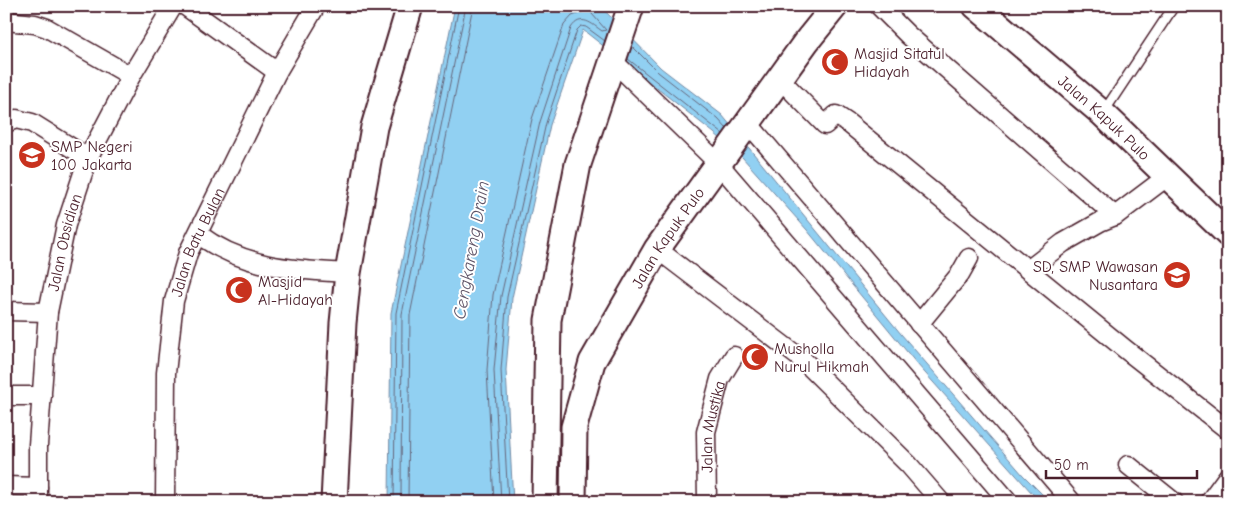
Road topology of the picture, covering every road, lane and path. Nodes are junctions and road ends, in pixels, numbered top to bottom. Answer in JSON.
{"nodes":[{"id":1,"x":173,"y":6,"type":"edge"},
{"id":2,"x":185,"y":6,"type":"edge"},
{"id":3,"x":316,"y":6,"type":"edge"},
{"id":4,"x":410,"y":6,"type":"edge"},
{"id":5,"x":836,"y":6,"type":"edge"},
{"id":6,"x":879,"y":6,"type":"edge"},
{"id":7,"x":976,"y":6,"type":"edge"},
{"id":8,"x":1174,"y":6,"type":"edge"},
{"id":9,"x":628,"y":15,"type":"edge"},
{"id":10,"x":6,"y":21,"type":"edge"},
{"id":11,"x":613,"y":59,"type":"junction"},
{"id":12,"x":277,"y":72,"type":"junction"},
{"id":13,"x":131,"y":76,"type":"junction"},
{"id":14,"x":780,"y":79,"type":"junction"},
{"id":15,"x":1103,"y":114,"type":"junction"},
{"id":16,"x":6,"y":123,"type":"edge"},
{"id":17,"x":735,"y":142,"type":"junction"},
{"id":18,"x":88,"y":158,"type":"junction"},
{"id":19,"x":1168,"y":176,"type":"junction"},
{"id":20,"x":1115,"y":216,"type":"junction"},
{"id":21,"x":198,"y":234,"type":"junction"},
{"id":22,"x":1228,"y":234,"type":"edge"},
{"id":23,"x":657,"y":248,"type":"junction"},
{"id":24,"x":969,"y":258,"type":"dead end"},
{"id":25,"x":1028,"y":270,"type":"junction"},
{"id":26,"x":348,"y":272,"type":"junction"},
{"id":27,"x":6,"y":311,"type":"edge"},
{"id":28,"x":48,"y":312,"type":"junction"},
{"id":29,"x":919,"y":324,"type":"junction"},
{"id":30,"x":734,"y":356,"type":"dead end"},
{"id":31,"x":6,"y":396,"type":"edge"},
{"id":32,"x":42,"y":396,"type":"junction"},
{"id":33,"x":1228,"y":430,"type":"edge"},
{"id":34,"x":1128,"y":465,"type":"dead end"},
{"id":35,"x":1228,"y":476,"type":"edge"},
{"id":36,"x":6,"y":486,"type":"edge"},
{"id":37,"x":38,"y":494,"type":"edge"},
{"id":38,"x":165,"y":502,"type":"edge"},
{"id":39,"x":334,"y":502,"type":"edge"},
{"id":40,"x":545,"y":502,"type":"edge"},
{"id":41,"x":574,"y":502,"type":"edge"},
{"id":42,"x":707,"y":502,"type":"edge"},
{"id":43,"x":941,"y":502,"type":"edge"},
{"id":44,"x":1009,"y":502,"type":"edge"},
{"id":45,"x":1072,"y":502,"type":"edge"},
{"id":46,"x":1174,"y":502,"type":"edge"},
{"id":47,"x":1210,"y":502,"type":"edge"}],
"edges":[{"from":1,"to":13,"type":"street","name":"Jalan Obsidian"},
{"from":2,"to":12,"type":"street"},
{"from":3,"to":12,"type":"street","name":"Jalan Batu Bulan"},
{"from":4,"to":26,"type":"main road"},
{"from":5,"to":14,"type":"main road","name":"Jalan Kapuk Pulo"},
{"from":6,"to":20,"type":"street"},
{"from":7,"to":15,"type":"main road","name":"Jalan Kapuk Pulo"},
{"from":8,"to":15,"type":"lane"},
{"from":9,"to":11,"type":"main road"},
{"from":10,"to":13,"type":"street"},
{"from":11,"to":17,"type":"street"},
{"from":11,"to":40,"type":"main road"},
{"from":12,"to":21,"type":"street","name":"Jalan Batu Bulan"},
{"from":13,"to":18,"type":"street","name":"Jalan Obsidian"},
{"from":14,"to":17,"type":"main road","name":"Jalan Kapuk Pulo"},
{"from":14,"to":25,"type":"street"},
{"from":15,"to":19,"type":"main road","name":"Jalan Kapuk Pulo"},
{"from":16,"to":18,"type":"street"},
{"from":17,"to":23,"type":"main road","name":"Jalan Kapuk Pulo"},
{"from":17,"to":29,"type":"street"},
{"from":17,"to":44,"type":"street"},
{"from":18,"to":28,"type":"street","name":"Jalan Obsidian"},
{"from":19,"to":20,"type":"street"},
{"from":19,"to":22,"type":"main road","name":"Jalan Kapuk Pulo"},
{"from":20,"to":25,"type":"street"},
{"from":21,"to":26,"type":"street"},
{"from":21,"to":38,"type":"street","name":"Jalan Batu Bulan"},
{"from":23,"to":41,"type":"main road","name":"Jalan Kapuk Pulo"},
{"from":23,"to":43,"type":"street"},
{"from":24,"to":29,"type":"street"},
{"from":25,"to":33,"type":"street"},
{"from":26,"to":39,"type":"main road"},
{"from":27,"to":28,"type":"street"},
{"from":28,"to":32,"type":"street","name":"Jalan Obsidian"},
{"from":29,"to":45,"type":"street"},
{"from":30,"to":42,"type":"street","name":"Jalan Mustika"},
{"from":31,"to":32,"type":"street"},
{"from":32,"to":37,"type":"street","name":"Jalan Obsidian"},
{"from":34,"to":46,"type":"street"},
{"from":35,"to":47,"type":"street"},
{"from":36,"to":37,"type":"street"}]}
